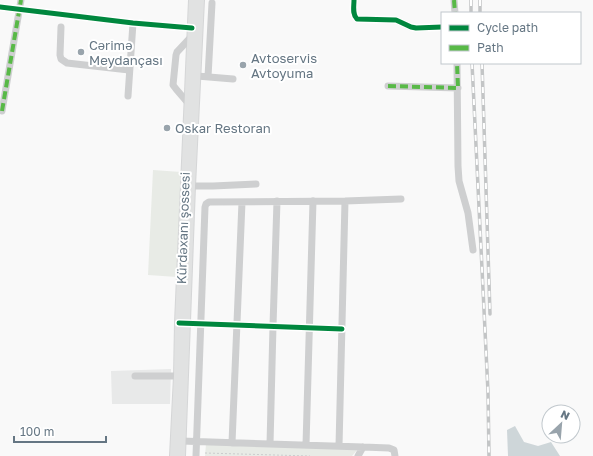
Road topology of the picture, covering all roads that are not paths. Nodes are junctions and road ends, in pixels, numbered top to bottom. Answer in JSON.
{"nodes":[{"id":1,"x":20,"y":0,"type":"edge"},
{"id":2,"x":193,"y":0,"type":"edge"},
{"id":3,"x":200,"y":0,"type":"edge"},
{"id":4,"x":354,"y":0,"type":"edge"},
{"id":5,"x":454,"y":0,"type":"edge"},
{"id":6,"x":212,"y":3,"type":"dead end"},
{"id":7,"x":0,"y":7,"type":"edge"},
{"id":8,"x":20,"y":9,"type":"junction"},
{"id":9,"x":455,"y":12,"type":"edge"},
{"id":10,"x":133,"y":23,"type":"junction"},
{"id":11,"x":61,"y":27,"type":"dead end"},
{"id":12,"x":441,"y":27,"type":"edge"},
{"id":13,"x":194,"y":33,"type":"junction"},
{"id":14,"x":457,"y":64,"type":"edge"},
{"id":15,"x":130,"y":70,"type":"junction"},
{"id":16,"x":196,"y":76,"type":"junction"},
{"id":17,"x":208,"y":77,"type":"junction"},
{"id":18,"x":233,"y":79,"type":"dead end"},
{"id":19,"x":388,"y":86,"type":"dead end"},
{"id":20,"x":458,"y":88,"type":"junction"},
{"id":21,"x":128,"y":96,"type":"dead end"},
{"id":22,"x":188,"y":103,"type":"junction"},
{"id":23,"x":2,"y":111,"type":"dead end"},
{"id":24,"x":256,"y":184,"type":"dead end"},
{"id":25,"x":191,"y":186,"type":"junction"},
{"id":26,"x":401,"y":199,"type":"dead end"},
{"id":27,"x":313,"y":201,"type":"junction"},
{"id":28,"x":345,"y":201,"type":"junction"},
{"id":29,"x":242,"y":202,"type":"junction"},
{"id":30,"x":277,"y":202,"type":"junction"},
{"id":31,"x":473,"y":250,"type":"dead end"},
{"id":32,"x":182,"y":323,"type":"junction"},
{"id":33,"x":201,"y":323,"type":"junction"},
{"id":34,"x":237,"y":325,"type":"junction"},
{"id":35,"x":272,"y":326,"type":"junction"},
{"id":36,"x":309,"y":327,"type":"junction"},
{"id":37,"x":342,"y":329,"type":"junction"},
{"id":38,"x":135,"y":376,"type":"dead end"},
{"id":39,"x":178,"y":376,"type":"junction"},
{"id":40,"x":181,"y":441,"type":"junction"},
{"id":41,"x":197,"y":442,"type":"junction"},
{"id":42,"x":232,"y":443,"type":"junction"},
{"id":43,"x":270,"y":444,"type":"junction"},
{"id":44,"x":306,"y":445,"type":"junction"},
{"id":45,"x":338,"y":446,"type":"junction"},
{"id":46,"x":363,"y":447,"type":"junction"},
{"id":47,"x":174,"y":456,"type":"edge"},
{"id":48,"x":180,"y":456,"type":"edge"},
{"id":49,"x":196,"y":456,"type":"edge"},
{"id":50,"x":358,"y":456,"type":"edge"},
{"id":51,"x":396,"y":456,"type":"edge"}],
"edges":[{"from":1,"to":8,"type":"street"},
{"from":2,"to":13,"type":"main road","name":"Kürdəxanı şossesi"},
{"from":3,"to":13,"type":"main road","name":"Kürdəxanı şossesi"},
{"from":4,"to":12,"type":"street"},
{"from":5,"to":9,"type":"street"},
{"from":6,"to":17,"type":"street"},
{"from":7,"to":8,"type":"street"},
{"from":8,"to":10,"type":"street"},
{"from":8,"to":23,"type":"street"},
{"from":10,"to":13,"type":"street"},
{"from":10,"to":15,"type":"street"},
{"from":11,"to":15,"type":"street"},
{"from":13,"to":16,"type":"main road","name":"Kürdəxanı şossesi"},
{"from":13,"to":22,"type":"main road","name":"Kürdəxanı şossesi"},
{"from":13,"to":22,"type":"street"},
{"from":14,"to":20,"type":"street"},
{"from":15,"to":21,"type":"street"},
{"from":16,"to":17,"type":"street"},
{"from":16,"to":25,"type":"main road","name":"Kürdəxanı şossesi"},
{"from":17,"to":18,"type":"street"},
{"from":19,"to":20,"type":"street"},
{"from":20,"to":31,"type":"street"},
{"from":22,"to":32,"type":"main road","name":"Kürdəxanı şossesi"},
{"from":24,"to":25,"type":"street"},
{"from":25,"to":32,"type":"main road","name":"Kürdəxanı şossesi"},
{"from":26,"to":28,"type":"street"},
{"from":27,"to":28,"type":"street"},
{"from":27,"to":30,"type":"street"},
{"from":27,"to":36,"type":"street"},
{"from":28,"to":37,"type":"street"},
{"from":29,"to":30,"type":"street"},
{"from":29,"to":33,"type":"street"},
{"from":29,"to":34,"type":"street"},
{"from":30,"to":35,"type":"street"},
{"from":32,"to":33,"type":"street"},
{"from":32,"to":39,"type":"main road","name":"Kürdəxanı şossesi"},
{"from":32,"to":40,"type":"main road","name":"Kürdəxanı şossesi"},
{"from":33,"to":34,"type":"street"},
{"from":33,"to":41,"type":"street"},
{"from":34,"to":35,"type":"street"},
{"from":34,"to":42,"type":"street"},
{"from":35,"to":36,"type":"street"},
{"from":35,"to":43,"type":"street"},
{"from":36,"to":37,"type":"street"},
{"from":36,"to":44,"type":"street"},
{"from":37,"to":45,"type":"street"},
{"from":38,"to":39,"type":"street"},
{"from":39,"to":47,"type":"main road","name":"Kürdəxanı şossesi"},
{"from":40,"to":41,"type":"street"},
{"from":40,"to":48,"type":"main road","name":"Kürdəxanı şossesi"},
{"from":41,"to":42,"type":"street"},
{"from":41,"to":49,"type":"street"},
{"from":42,"to":43,"type":"street"},
{"from":43,"to":44,"type":"street"},
{"from":44,"to":45,"type":"street"},
{"from":45,"to":46,"type":"street"},
{"from":46,"to":50,"type":"street"},
{"from":46,"to":51,"type":"street"}]}
